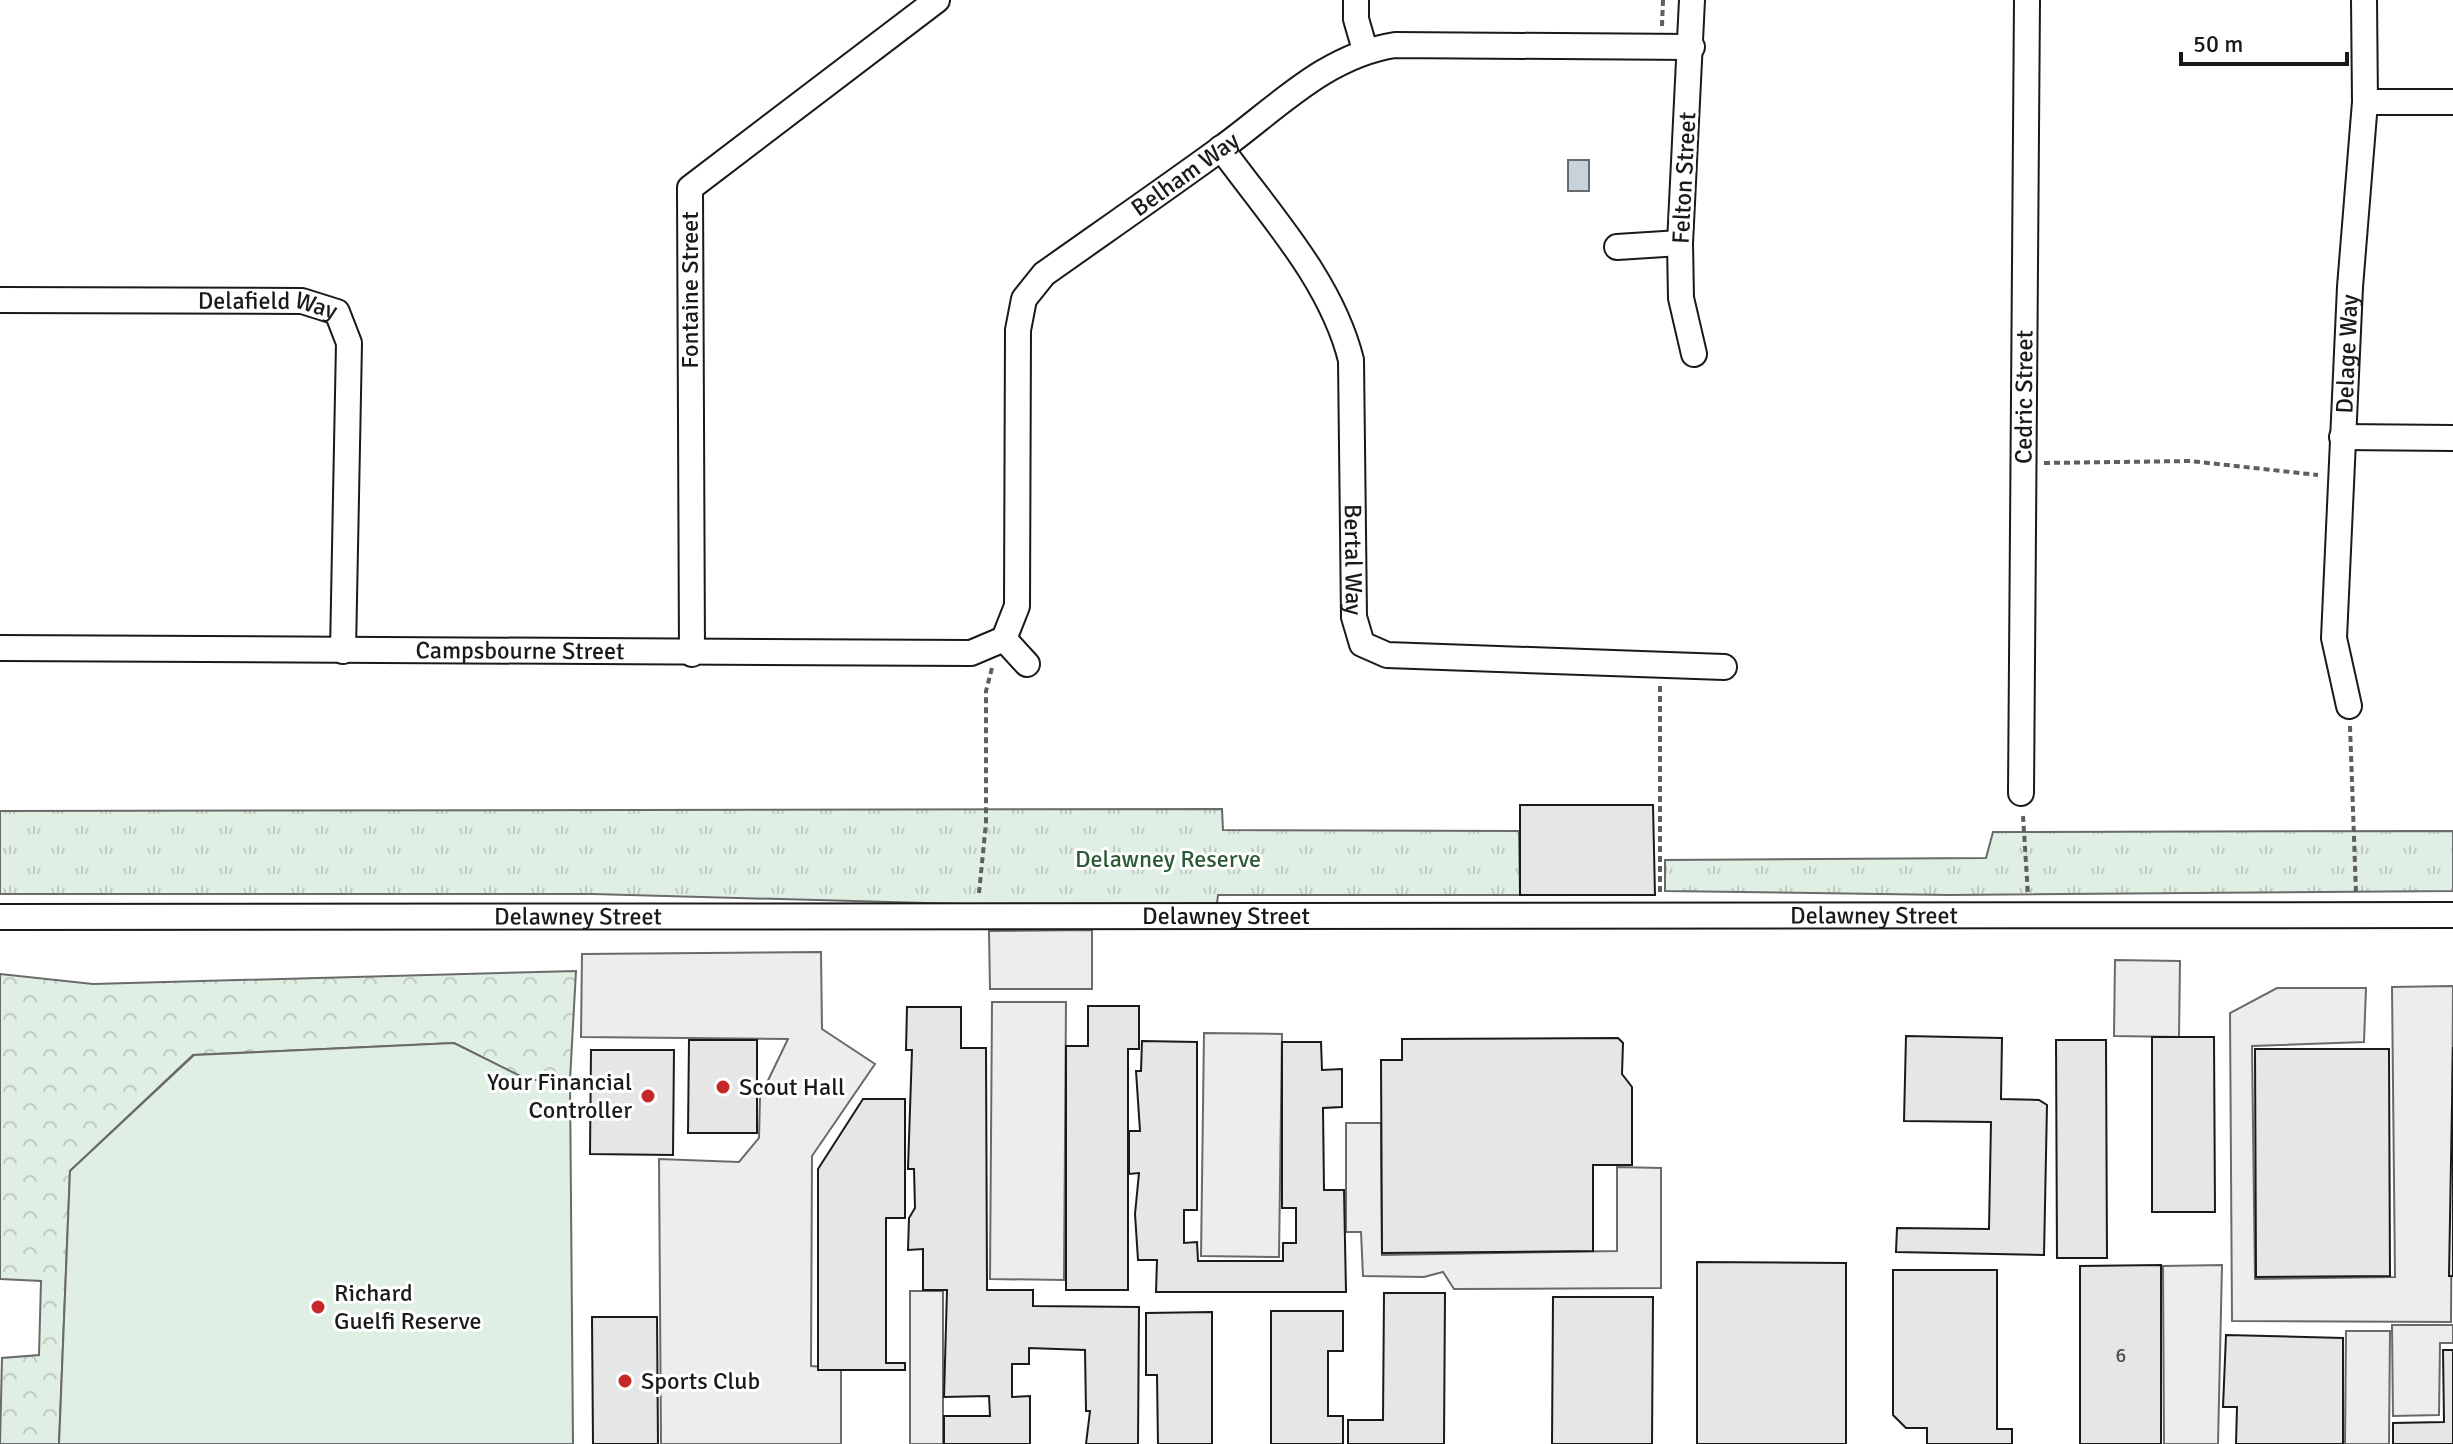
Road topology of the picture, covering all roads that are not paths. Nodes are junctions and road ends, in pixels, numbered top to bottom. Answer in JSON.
{"nodes":[{"id":1,"x":937,"y":0,"type":"edge"},
{"id":2,"x":1356,"y":0,"type":"edge"},
{"id":3,"x":1692,"y":0,"type":"edge"},
{"id":4,"x":2027,"y":0,"type":"edge"},
{"id":5,"x":2364,"y":0,"type":"edge"},
{"id":6,"x":1692,"y":47,"type":"junction"},
{"id":7,"x":1365,"y":50,"type":"junction"},
{"id":8,"x":2365,"y":102,"type":"junction"},
{"id":9,"x":2453,"y":102,"type":"edge"},
{"id":10,"x":1221,"y":148,"type":"junction"},
{"id":11,"x":1680,"y":243,"type":"junction"},
{"id":12,"x":1617,"y":247,"type":"dead end"},
{"id":13,"x":0,"y":300,"type":"edge"},
{"id":14,"x":1694,"y":354,"type":"dead end"},
{"id":15,"x":2342,"y":437,"type":"junction"},
{"id":16,"x":2453,"y":438,"type":"edge"},
{"id":17,"x":996,"y":642,"type":"junction"},
{"id":18,"x":0,"y":648,"type":"edge"},
{"id":19,"x":343,"y":651,"type":"junction"},
{"id":20,"x":692,"y":654,"type":"junction"},
{"id":21,"x":1027,"y":664,"type":"dead end"},
{"id":22,"x":1724,"y":667,"type":"dead end"},
{"id":23,"x":2349,"y":706,"type":"road end"},
{"id":24,"x":2021,"y":793,"type":"road end"},
{"id":25,"x":2453,"y":915,"type":"edge"},
{"id":26,"x":0,"y":917,"type":"edge"}],
"edges":[{"from":1,"to":20,"type":"street","name":"Fontaine Street"},
{"from":2,"to":7,"type":"street"},
{"from":3,"to":6,"type":"street","name":"Felton Street"},
{"from":4,"to":24,"type":"street","name":"Cedric Street"},
{"from":5,"to":8,"type":"street","name":"Delage Way"},
{"from":6,"to":7,"type":"street","name":"Belham Way"},
{"from":6,"to":11,"type":"street","name":"Felton Street"},
{"from":7,"to":10,"type":"street","name":"Belham Way"},
{"from":8,"to":9,"type":"street"},
{"from":8,"to":15,"type":"street","name":"Delage Way"},
{"from":10,"to":17,"type":"street","name":"Belham Way"},
{"from":10,"to":22,"type":"street","name":"Bertal Way"},
{"from":11,"to":12,"type":"street"},
{"from":11,"to":14,"type":"street","name":"Felton Street"},
{"from":13,"to":19,"type":"street","name":"Delafield Way"},
{"from":15,"to":16,"type":"street"},
{"from":15,"to":23,"type":"street","name":"Delage Way"},
{"from":17,"to":20,"type":"street","name":"Campsbourne Street"},
{"from":17,"to":21,"type":"street"},
{"from":18,"to":19,"type":"street","name":"Campsbourne Street"},
{"from":19,"to":20,"type":"street","name":"Campsbourne Street"},
{"from":25,"to":26,"type":"street","name":"Delawney Street"}]}
